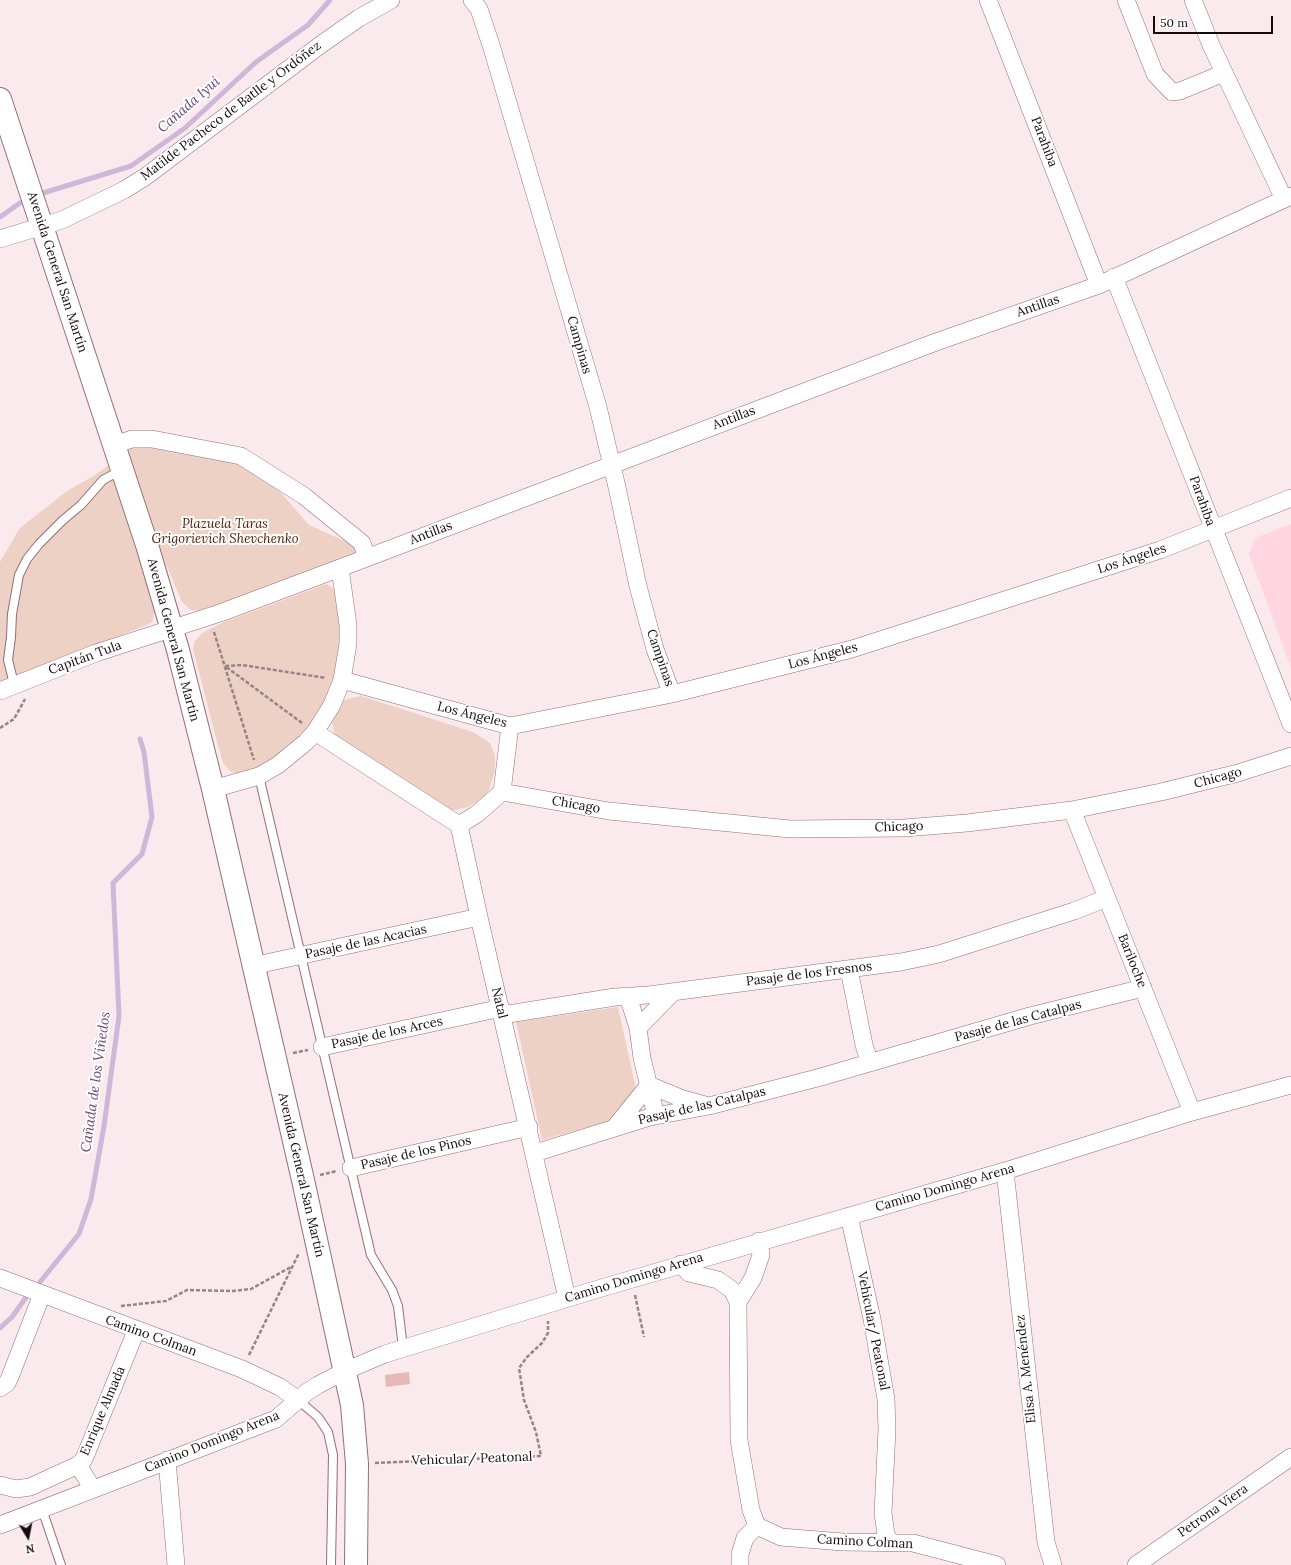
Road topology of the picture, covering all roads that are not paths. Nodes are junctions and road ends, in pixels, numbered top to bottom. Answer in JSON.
{"nodes":[{"id":1,"x":391,"y":0,"type":"edge"},
{"id":2,"x":472,"y":0,"type":"edge"},
{"id":3,"x":988,"y":0,"type":"edge"},
{"id":4,"x":1126,"y":0,"type":"edge"},
{"id":5,"x":1193,"y":0,"type":"edge"},
{"id":6,"x":1224,"y":73,"type":"junction"},
{"id":7,"x":0,"y":99,"type":"edge"},
{"id":8,"x":1287,"y":198,"type":"edge"},
{"id":9,"x":42,"y":227,"type":"junction"},
{"id":10,"x":0,"y":239,"type":"edge"},
{"id":11,"x":1106,"y":281,"type":"junction"},
{"id":12,"x":114,"y":445,"type":"junction"},
{"id":13,"x":612,"y":464,"type":"junction"},
{"id":14,"x":122,"y":470,"type":"junction"},
{"id":15,"x":1291,"y":498,"type":"edge"},
{"id":16,"x":1213,"y":530,"type":"junction"},
{"id":17,"x":367,"y":558,"type":"junction"},
{"id":18,"x":340,"y":568,"type":"junction"},
{"id":19,"x":172,"y":628,"type":"junction"},
{"id":20,"x":342,"y":680,"type":"junction"},
{"id":21,"x":12,"y":685,"type":"edge"},
{"id":22,"x":672,"y":694,"type":"junction"},
{"id":23,"x":1291,"y":724,"type":"edge"},
{"id":24,"x":510,"y":726,"type":"junction"},
{"id":25,"x":315,"y":732,"type":"junction"},
{"id":26,"x":1291,"y":756,"type":"edge"},
{"id":27,"x":259,"y":776,"type":"junction"},
{"id":28,"x":213,"y":789,"type":"junction"},
{"id":29,"x":502,"y":792,"type":"junction"},
{"id":30,"x":1072,"y":810,"type":"junction"},
{"id":31,"x":459,"y":825,"type":"junction"},
{"id":32,"x":1107,"y":898,"type":"junction"},
{"id":33,"x":479,"y":917,"type":"junction"},
{"id":34,"x":302,"y":956,"type":"junction"},
{"id":35,"x":252,"y":966,"type":"junction"},
{"id":36,"x":849,"y":969,"type":"junction"},
{"id":37,"x":1143,"y":988,"type":"junction"},
{"id":38,"x":673,"y":992,"type":"junction"},
{"id":39,"x":628,"y":996,"type":"junction"},
{"id":40,"x":501,"y":1012,"type":"junction"},
{"id":41,"x":638,"y":1028,"type":"junction"},
{"id":42,"x":322,"y":1047,"type":"junction"},
{"id":43,"x":870,"y":1063,"type":"junction"},
{"id":44,"x":1291,"y":1085,"type":"edge"},
{"id":45,"x":649,"y":1086,"type":"junction"},
{"id":46,"x":709,"y":1106,"type":"junction"},
{"id":47,"x":1192,"y":1112,"type":"junction"},
{"id":48,"x":656,"y":1116,"type":"junction"},
{"id":49,"x":529,"y":1127,"type":"junction"},
{"id":50,"x":615,"y":1127,"type":"junction"},
{"id":51,"x":535,"y":1153,"type":"junction"},
{"id":52,"x":351,"y":1168,"type":"junction"},
{"id":53,"x":1005,"y":1171,"type":"junction"},
{"id":54,"x":849,"y":1216,"type":"junction"},
{"id":55,"x":759,"y":1241,"type":"junction"},
{"id":56,"x":680,"y":1264,"type":"junction"},
{"id":57,"x":0,"y":1278,"type":"edge"},
{"id":58,"x":42,"y":1294,"type":"junction"},
{"id":59,"x":568,"y":1298,"type":"junction"},
{"id":60,"x":738,"y":1302,"type":"junction"},
{"id":61,"x":136,"y":1331,"type":"junction"},
{"id":62,"x":403,"y":1348,"type":"junction"},
{"id":63,"x":345,"y":1371,"type":"junction"},
{"id":64,"x":0,"y":1388,"type":"edge"},
{"id":65,"x":298,"y":1400,"type":"junction"},
{"id":66,"x":1291,"y":1457,"type":"edge"},
{"id":67,"x":167,"y":1460,"type":"junction"},
{"id":68,"x":78,"y":1465,"type":"junction"},
{"id":69,"x":0,"y":1485,"type":"edge"},
{"id":70,"x":93,"y":1489,"type":"junction"},
{"id":71,"x":42,"y":1509,"type":"junction"},
{"id":72,"x":0,"y":1525,"type":"edge"},
{"id":73,"x":757,"y":1526,"type":"junction"},
{"id":74,"x":890,"y":1542,"type":"junction"},
{"id":75,"x":1156,"y":1559,"type":"edge"},
{"id":76,"x":61,"y":1565,"type":"edge"},
{"id":77,"x":176,"y":1565,"type":"edge"},
{"id":78,"x":331,"y":1565,"type":"edge"},
{"id":79,"x":356,"y":1565,"type":"edge"},
{"id":80,"x":740,"y":1565,"type":"edge"},
{"id":81,"x":997,"y":1565,"type":"edge"},
{"id":82,"x":1053,"y":1565,"type":"edge"},
{"id":83,"x":1136,"y":1565,"type":"edge"}],
"edges":[{"from":1,"to":9,"type":"street","name":"Matilde Pacheco de Batlle y Ordóñez"},
{"from":2,"to":13,"type":"street","name":"Campinas"},
{"from":3,"to":11,"type":"street","name":"Parahiba"},
{"from":4,"to":6,"type":"street"},
{"from":5,"to":6,"type":"street"},
{"from":6,"to":8,"type":"street"},
{"from":7,"to":9,"type":"main road","name":"Avenida General San Martín"},
{"from":8,"to":11,"type":"street","name":"Antillas"},
{"from":9,"to":10,"type":"street","name":"Matilde Pacheco de Batlle y Ordóñez"},
{"from":9,"to":12,"type":"main road","name":"Avenida General San Martín"},
{"from":11,"to":13,"type":"street","name":"Antillas"},
{"from":11,"to":16,"type":"street","name":"Parahiba"},
{"from":12,"to":14,"type":"main road","name":"Avenida General San Martín"},
{"from":12,"to":17,"type":"street"},
{"from":13,"to":17,"type":"street","name":"Antillas"},
{"from":13,"to":22,"type":"street","name":"Campinas"},
{"from":14,"to":19,"type":"main road","name":"Avenida General San Martín"},
{"from":14,"to":21,"type":"lane"},
{"from":15,"to":16,"type":"street","name":"Los Ángeles"},
{"from":16,"to":22,"type":"street","name":"Los Ángeles"},
{"from":16,"to":23,"type":"street","name":"Parahiba"},
{"from":17,"to":18,"type":"street","name":"Antillas"},
{"from":18,"to":19,"type":"street","name":"Antillas"},
{"from":18,"to":20,"type":"street"},
{"from":19,"to":21,"type":"street","name":"Capitán Tula"},
{"from":19,"to":28,"type":"main road","name":"Avenida General San Martín"},
{"from":20,"to":24,"type":"street","name":"Los Ángeles"},
{"from":20,"to":25,"type":"street"},
{"from":22,"to":24,"type":"street","name":"Los Ángeles"},
{"from":24,"to":29,"type":"street"},
{"from":25,"to":27,"type":"street"},
{"from":25,"to":31,"type":"street"},
{"from":26,"to":30,"type":"street","name":"Chicago"},
{"from":27,"to":28,"type":"street"},
{"from":27,"to":34,"type":"lane"},
{"from":28,"to":35,"type":"main road","name":"Avenida General San Martín"},
{"from":29,"to":30,"type":"street","name":"Chicago"},
{"from":29,"to":31,"type":"street"},
{"from":30,"to":32,"type":"street","name":"Bariloche"},
{"from":31,"to":33,"type":"street","name":"Natal"},
{"from":32,"to":36,"type":"street","name":"Pasaje de los Fresnos"},
{"from":32,"to":37,"type":"street","name":"Bariloche"},
{"from":33,"to":34,"type":"street","name":"Pasaje de las Acacias"},
{"from":33,"to":40,"type":"street","name":"Natal"},
{"from":34,"to":35,"type":"street","name":"Pasaje de las Acacias"},
{"from":34,"to":42,"type":"lane"},
{"from":35,"to":63,"type":"main road","name":"Avenida General San Martín"},
{"from":36,"to":38,"type":"street","name":"Pasaje de los Fresnos"},
{"from":36,"to":43,"type":"street"},
{"from":37,"to":43,"type":"street","name":"Pasaje de las Catalpas"},
{"from":37,"to":47,"type":"street","name":"Bariloche"},
{"from":38,"to":39,"type":"street","name":"Pasaje de los Fresnos"},
{"from":38,"to":41,"type":"street"},
{"from":39,"to":40,"type":"street","name":"Pasaje de los Fresnos"},
{"from":39,"to":41,"type":"street"},
{"from":40,"to":42,"type":"street","name":"Pasaje de los Arces"},
{"from":40,"to":49,"type":"street","name":"Natal"},
{"from":41,"to":45,"type":"street"},
{"from":42,"to":52,"type":"lane"},
{"from":43,"to":46,"type":"street","name":"Pasaje de las Catalpas"},
{"from":44,"to":47,"type":"street","name":"Camino Domingo Arena"},
{"from":45,"to":46,"type":"street"},
{"from":45,"to":48,"type":"street"},
{"from":45,"to":50,"type":"street"},
{"from":46,"to":48,"type":"street","name":"Pasaje de las Catalpas"},
{"from":47,"to":53,"type":"street","name":"Camino Domingo Arena"},
{"from":48,"to":50,"type":"street","name":"Pasaje de las Catalpas"},
{"from":49,"to":51,"type":"street","name":"Natal"},
{"from":49,"to":52,"type":"street","name":"Pasaje de los Pinos"},
{"from":50,"to":51,"type":"street","name":"Pasaje de las Catalpas"},
{"from":51,"to":59,"type":"street","name":"Natal"},
{"from":52,"to":62,"type":"lane"},
{"from":53,"to":54,"type":"street","name":"Camino Domingo Arena"},
{"from":53,"to":82,"type":"street","name":"Elisa A. Menéndez"},
{"from":54,"to":55,"type":"street","name":"Camino Domingo Arena"},
{"from":54,"to":74,"type":"street","name":"Vehicular/ Peatonal"},
{"from":55,"to":56,"type":"street","name":"Camino Domingo Arena"},
{"from":55,"to":60,"type":"street"},
{"from":56,"to":59,"type":"street","name":"Camino Domingo Arena"},
{"from":56,"to":60,"type":"street"},
{"from":57,"to":58,"type":"street","name":"Camino Colman"},
{"from":58,"to":61,"type":"street","name":"Camino Colman"},
{"from":58,"to":64,"type":"street"},
{"from":59,"to":62,"type":"street","name":"Camino Domingo Arena"},
{"from":60,"to":73,"type":"street"},
{"from":61,"to":65,"type":"street","name":"Camino Colman"},
{"from":61,"to":68,"type":"street","name":"Enrique Almada"},
{"from":62,"to":63,"type":"street","name":"Camino Domingo Arena"},
{"from":63,"to":65,"type":"street","name":"Camino Domingo Arena"},
{"from":63,"to":79,"type":"main road","name":"Avenida General San Martín"},
{"from":65,"to":67,"type":"street","name":"Camino Domingo Arena"},
{"from":65,"to":78,"type":"lane"},
{"from":66,"to":75,"type":"street","name":"Petrona Viera"},
{"from":67,"to":70,"type":"street","name":"Camino Domingo Arena"},
{"from":67,"to":77,"type":"street"},
{"from":68,"to":69,"type":"street"},
{"from":68,"to":70,"type":"street","name":"Enrique Almada"},
{"from":70,"to":71,"type":"street","name":"Camino Domingo Arena"},
{"from":71,"to":72,"type":"street","name":"Camino Domingo Arena"},
{"from":71,"to":76,"type":"lane"},
{"from":73,"to":74,"type":"street","name":"Camino Colman"},
{"from":73,"to":80,"type":"street"},
{"from":74,"to":81,"type":"street","name":"Camino Colman"},
{"from":75,"to":83,"type":"street","name":"Petrona Viera"}]}
